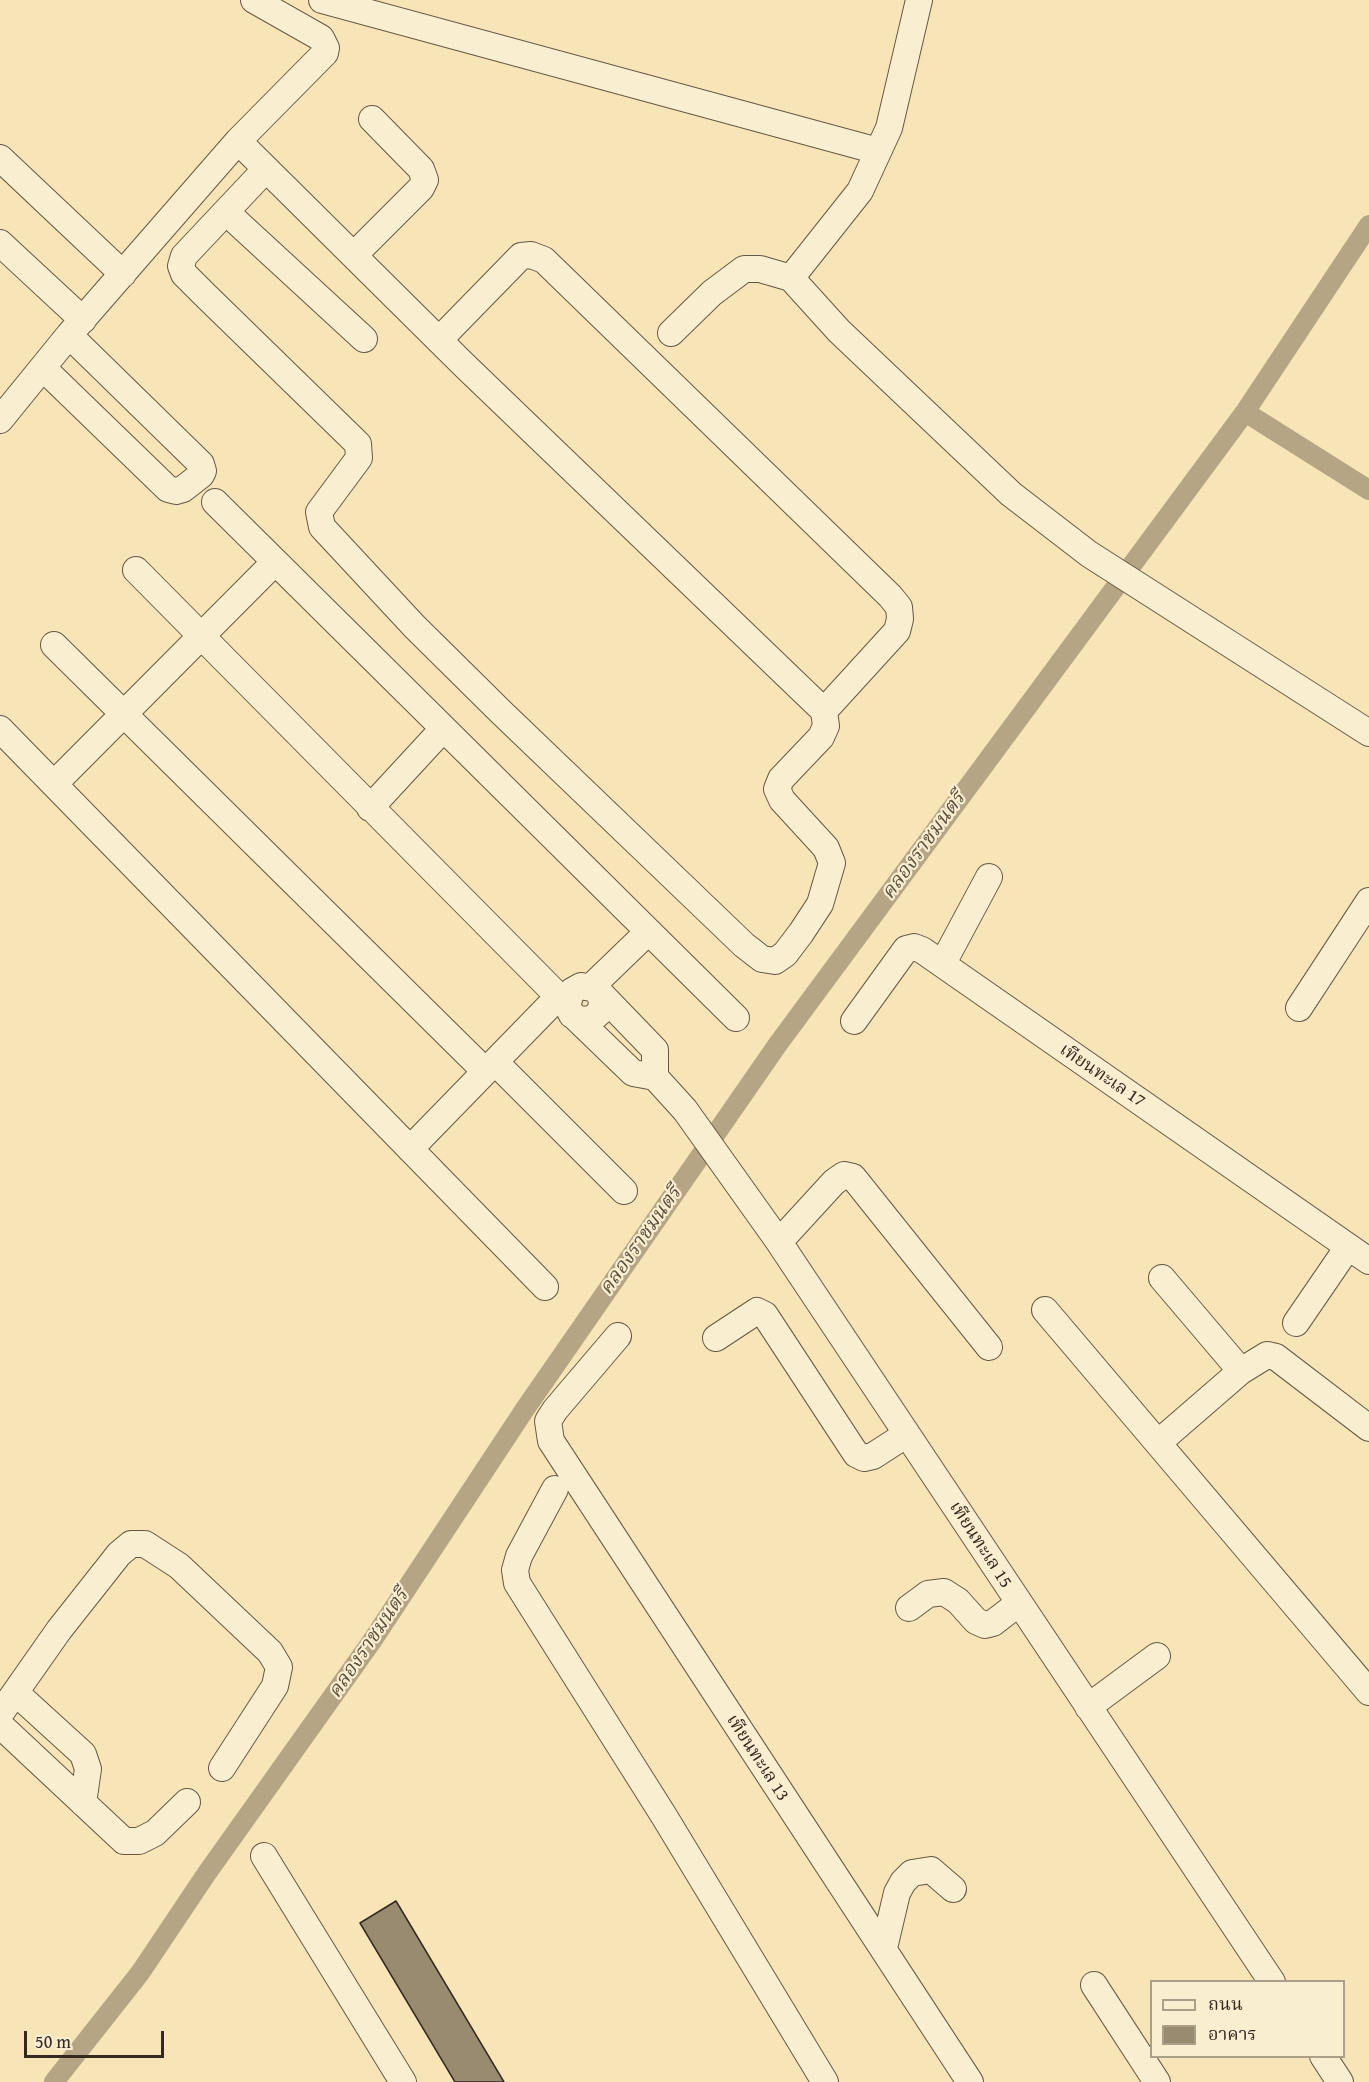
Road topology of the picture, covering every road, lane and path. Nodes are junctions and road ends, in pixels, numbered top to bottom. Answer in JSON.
{"nodes":[{"id":1,"x":254,"y":0,"type":"edge"},
{"id":2,"x":320,"y":0,"type":"edge"},
{"id":3,"x":919,"y":0,"type":"edge"},
{"id":4,"x":304,"y":27,"type":"junction"},
{"id":5,"x":372,"y":119,"type":"dead end"},
{"id":6,"x":238,"y":141,"type":"junction"},
{"id":7,"x":878,"y":151,"type":"junction"},
{"id":8,"x":0,"y":158,"type":"edge"},
{"id":9,"x":265,"y":170,"type":"junction"},
{"id":10,"x":226,"y":212,"type":"junction"},
{"id":11,"x":0,"y":243,"type":"edge"},
{"id":12,"x":355,"y":254,"type":"junction"},
{"id":13,"x":123,"y":274,"type":"junction"},
{"id":14,"x":791,"y":278,"type":"junction"},
{"id":15,"x":76,"y":328,"type":"junction"},
{"id":16,"x":671,"y":333,"type":"dead end"},
{"id":17,"x":364,"y":339,"type":"dead end"},
{"id":18,"x":439,"y":340,"type":"junction"},
{"id":19,"x":43,"y":368,"type":"junction"},
{"id":20,"x":0,"y":420,"type":"edge"},
{"id":21,"x":215,"y":502,"type":"dead end"},
{"id":22,"x":275,"y":562,"type":"junction"},
{"id":23,"x":136,"y":570,"type":"dead end"},
{"id":24,"x":201,"y":637,"type":"junction"},
{"id":25,"x":54,"y":645,"type":"dead end"},
{"id":26,"x":824,"y":711,"type":"junction"},
{"id":27,"x":122,"y":715,"type":"junction"},
{"id":28,"x":0,"y":729,"type":"edge"},
{"id":29,"x":443,"y":729,"type":"junction"},
{"id":30,"x":1369,"y":733,"type":"edge"},
{"id":31,"x":54,"y":784,"type":"junction"},
{"id":32,"x":370,"y":808,"type":"junction"},
{"id":33,"x":989,"y":877,"type":"dead end"},
{"id":34,"x":1369,"y":902,"type":"edge"},
{"id":35,"x":648,"y":932,"type":"junction"},
{"id":36,"x":943,"y":963,"type":"junction"},
{"id":37,"x":596,"y":990,"type":"junction"},
{"id":38,"x":567,"y":1006,"type":"junction"},
{"id":39,"x":1299,"y":1008,"type":"dead end"},
{"id":40,"x":736,"y":1018,"type":"dead end"},
{"id":41,"x":854,"y":1021,"type":"dead end"},
{"id":42,"x":490,"y":1066,"type":"junction"},
{"id":43,"x":655,"y":1077,"type":"junction"},
{"id":44,"x":410,"y":1149,"type":"junction"},
{"id":45,"x":624,"y":1191,"type":"dead end"},
{"id":46,"x":779,"y":1242,"type":"junction"},
{"id":47,"x":1348,"y":1247,"type":"junction"},
{"id":48,"x":1369,"y":1261,"type":"edge"},
{"id":49,"x":1162,"y":1278,"type":"dead end"},
{"id":50,"x":545,"y":1287,"type":"dead end"},
{"id":51,"x":1045,"y":1310,"type":"dead end"},
{"id":52,"x":1296,"y":1323,"type":"dead end"},
{"id":53,"x":618,"y":1336,"type":"dead end"},
{"id":54,"x":716,"y":1338,"type":"dead end"},
{"id":55,"x":989,"y":1347,"type":"dead end"},
{"id":56,"x":1241,"y":1371,"type":"junction"},
{"id":57,"x":1369,"y":1428,"type":"edge"},
{"id":58,"x":907,"y":1434,"type":"junction"},
{"id":59,"x":1159,"y":1442,"type":"junction"},
{"id":60,"x":555,"y":1490,"type":"dead end"},
{"id":61,"x":1019,"y":1603,"type":"junction"},
{"id":62,"x":909,"y":1608,"type":"dead end"},
{"id":63,"x":1156,"y":1656,"type":"dead end"},
{"id":64,"x":1369,"y":1692,"type":"edge"},
{"id":65,"x":16,"y":1693,"type":"junction"},
{"id":66,"x":1088,"y":1707,"type":"junction"},
{"id":67,"x":0,"y":1714,"type":"edge"},
{"id":68,"x":0,"y":1725,"type":"edge"},
{"id":69,"x":222,"y":1768,"type":"dead end"},
{"id":70,"x":188,"y":1802,"type":"dead end"},
{"id":71,"x":83,"y":1803,"type":"junction"},
{"id":72,"x":264,"y":1856,"type":"dead end"},
{"id":73,"x":953,"y":1889,"type":"dead end"},
{"id":74,"x":884,"y":1948,"type":"junction"},
{"id":75,"x":1271,"y":1980,"type":"edge"},
{"id":76,"x":1094,"y":1985,"type":"dead end"},
{"id":77,"x":1324,"y":2058,"type":"edge"},
{"id":78,"x":403,"y":2082,"type":"edge"},
{"id":79,"x":825,"y":2082,"type":"edge"},
{"id":80,"x":970,"y":2082,"type":"edge"},
{"id":81,"x":1157,"y":2082,"type":"edge"},
{"id":82,"x":1340,"y":2082,"type":"edge"}],
"edges":[{"from":1,"to":4,"type":"street"},
{"from":2,"to":4,"type":"street"},
{"from":2,"to":7,"type":"street"},
{"from":3,"to":7,"type":"street"},
{"from":4,"to":6,"type":"street"},
{"from":5,"to":12,"type":"street"},
{"from":6,"to":9,"type":"street"},
{"from":6,"to":13,"type":"street"},
{"from":7,"to":14,"type":"street"},
{"from":8,"to":13,"type":"street"},
{"from":9,"to":10,"type":"street"},
{"from":9,"to":12,"type":"street"},
{"from":10,"to":17,"type":"street"},
{"from":10,"to":26,"type":"street"},
{"from":11,"to":15,"type":"street"},
{"from":12,"to":18,"type":"street"},
{"from":13,"to":15,"type":"street"},
{"from":14,"to":16,"type":"street"},
{"from":14,"to":30,"type":"street"},
{"from":15,"to":19,"type":"street"},
{"from":15,"to":19,"type":"street"},
{"from":18,"to":26,"type":"street"},
{"from":18,"to":26,"type":"street"},
{"from":19,"to":20,"type":"street"},
{"from":21,"to":22,"type":"street"},
{"from":22,"to":24,"type":"street"},
{"from":22,"to":29,"type":"street"},
{"from":23,"to":24,"type":"street"},
{"from":24,"to":27,"type":"street"},
{"from":24,"to":32,"type":"street"},
{"from":25,"to":27,"type":"street"},
{"from":27,"to":31,"type":"street"},
{"from":27,"to":42,"type":"street"},
{"from":28,"to":31,"type":"street"},
{"from":29,"to":32,"type":"street"},
{"from":29,"to":35,"type":"street"},
{"from":31,"to":44,"type":"street"},
{"from":32,"to":38,"type":"street"},
{"from":33,"to":36,"type":"street"},
{"from":34,"to":39,"type":"street"},
{"from":35,"to":37,"type":"street"},
{"from":35,"to":40,"type":"street"},
{"from":36,"to":41,"type":"street","name":"เทียนทะเล 17"},
{"from":36,"to":47,"type":"street","name":"เทียนทะเล 17"},
{"from":37,"to":38,"type":"street"},
{"from":37,"to":43,"type":"street"},
{"from":38,"to":42,"type":"street"},
{"from":38,"to":43,"type":"street"},
{"from":42,"to":44,"type":"street"},
{"from":42,"to":45,"type":"street"},
{"from":43,"to":46,"type":"street","name":"เทียนทะเล 15"},
{"from":44,"to":50,"type":"street"},
{"from":46,"to":55,"type":"street"},
{"from":46,"to":58,"type":"street","name":"เทียนทะเล 15"},
{"from":47,"to":48,"type":"street","name":"เทียนทะเล 17"},
{"from":47,"to":52,"type":"street"},
{"from":49,"to":56,"type":"street"},
{"from":51,"to":59,"type":"street"},
{"from":53,"to":74,"type":"street","name":"เทียนทะเล 13"},
{"from":54,"to":58,"type":"street"},
{"from":56,"to":57,"type":"street"},
{"from":56,"to":59,"type":"street"},
{"from":58,"to":61,"type":"street","name":"เทียนทะเล 15"},
{"from":59,"to":64,"type":"street"},
{"from":60,"to":79,"type":"street"},
{"from":61,"to":62,"type":"street"},
{"from":61,"to":66,"type":"street","name":"เทียนทะเล 15"},
{"from":63,"to":66,"type":"street"},
{"from":65,"to":67,"type":"street"},
{"from":65,"to":69,"type":"street"},
{"from":65,"to":71,"type":"street"},
{"from":66,"to":75,"type":"street","name":"เทียนทะเล 15"},
{"from":68,"to":71,"type":"street"},
{"from":70,"to":71,"type":"street"},
{"from":72,"to":78,"type":"street"},
{"from":73,"to":74,"type":"street"},
{"from":74,"to":80,"type":"street","name":"เทียนทะเล 13"},
{"from":76,"to":81,"type":"street"},
{"from":77,"to":82,"type":"street"}]}
